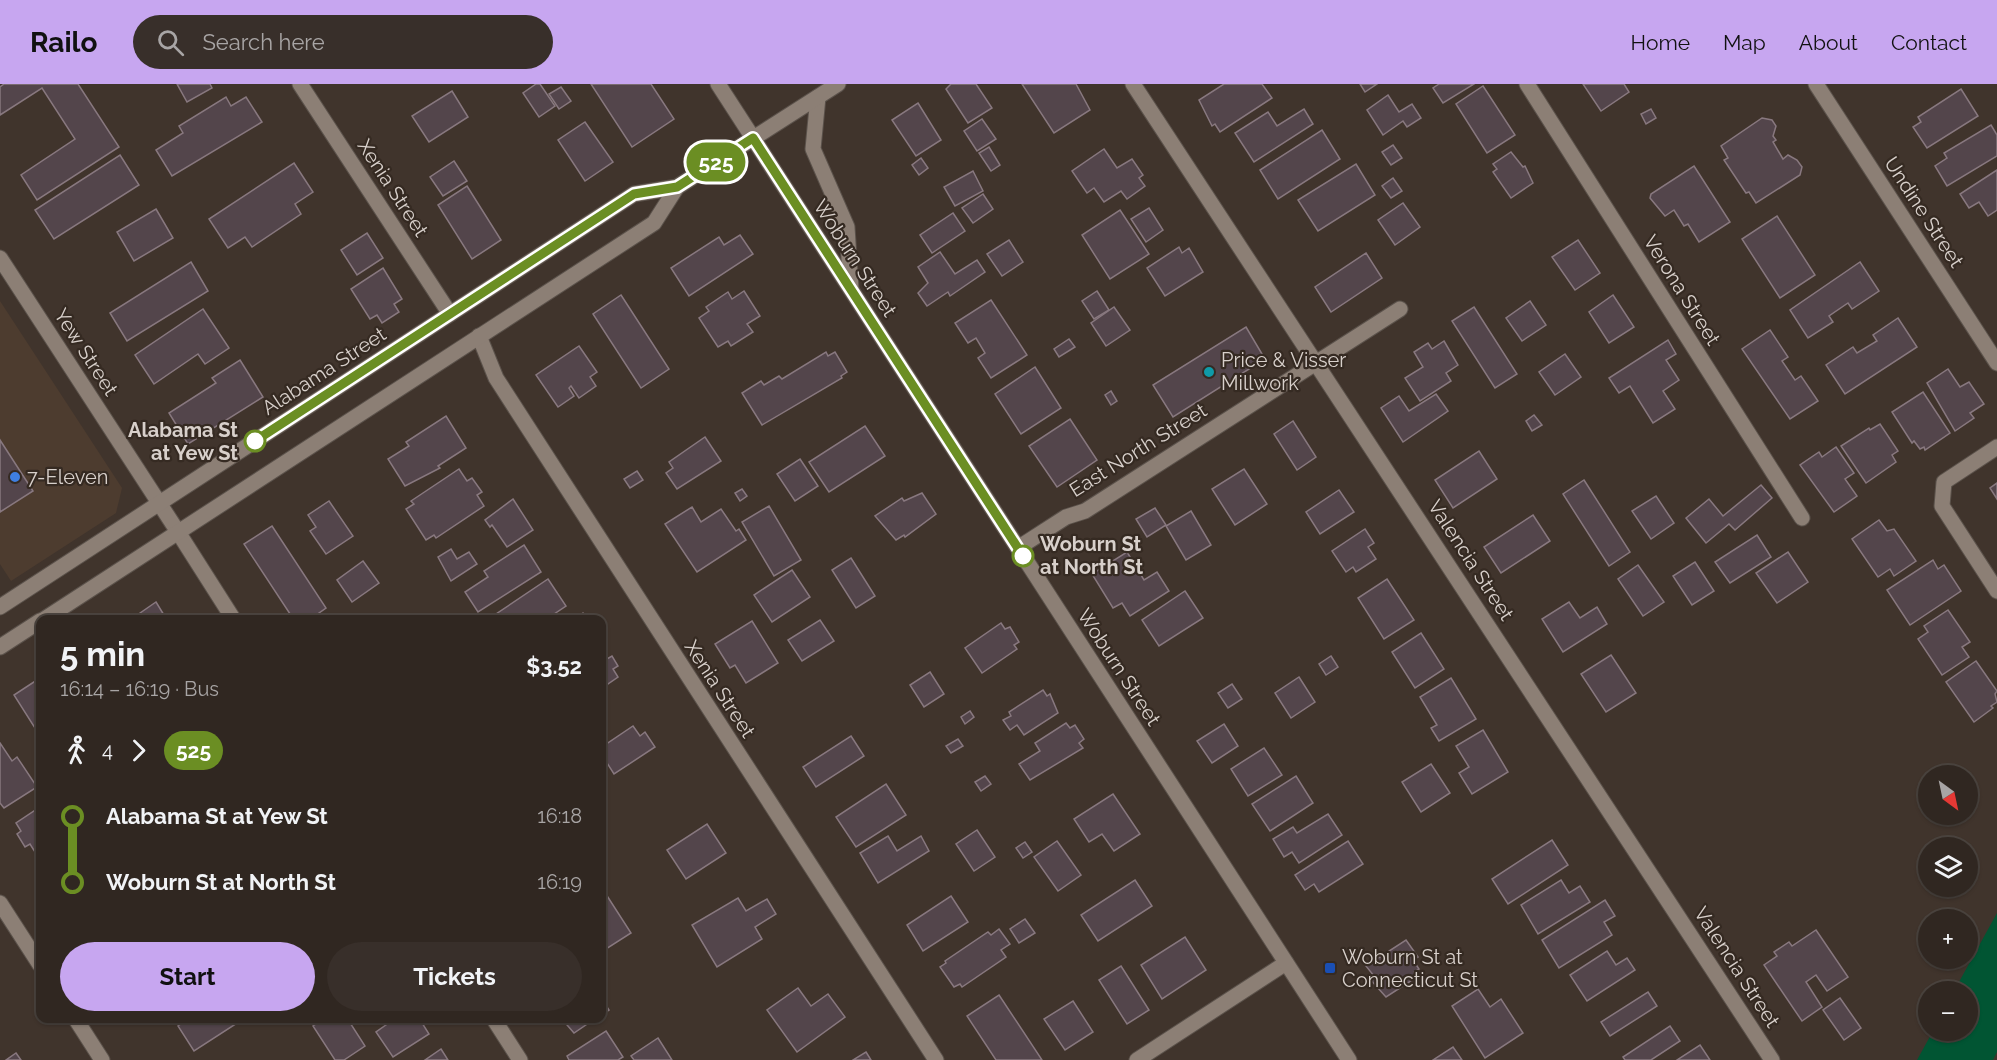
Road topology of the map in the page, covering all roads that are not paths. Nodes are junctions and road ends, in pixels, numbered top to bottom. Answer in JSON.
{"nodes":[{"id":1,"x":300,"y":84,"type":"edge"},
{"id":2,"x":718,"y":84,"type":"edge"},
{"id":3,"x":838,"y":84,"type":"edge"},
{"id":4,"x":1134,"y":84,"type":"edge"},
{"id":5,"x":1527,"y":84,"type":"edge"},
{"id":6,"x":1816,"y":84,"type":"edge"},
{"id":7,"x":818,"y":97,"type":"junction"},
{"id":8,"x":753,"y":138,"type":"junction"},
{"id":9,"x":677,"y":187,"type":"junction"},
{"id":10,"x":0,"y":258,"type":"edge"},
{"id":11,"x":852,"y":292,"type":"junction"},
{"id":12,"x":1400,"y":309,"type":"dead end"},
{"id":13,"x":450,"y":314,"type":"junction"},
{"id":14,"x":479,"y":336,"type":"junction"},
{"id":15,"x":1316,"y":363,"type":"junction"},
{"id":16,"x":1997,"y":363,"type":"edge"},
{"id":17,"x":1997,"y":447,"type":"edge"},
{"id":18,"x":159,"y":503,"type":"junction"},
{"id":19,"x":1802,"y":518,"type":"dead end"},
{"id":20,"x":178,"y":532,"type":"junction"},
{"id":21,"x":1018,"y":548,"type":"junction"},
{"id":22,"x":1997,"y":591,"type":"edge"},
{"id":23,"x":0,"y":607,"type":"edge"},
{"id":24,"x":49,"y":615,"type":"edge"},
{"id":25,"x":231,"y":615,"type":"edge"},
{"id":26,"x":36,"y":623,"type":"edge"},
{"id":27,"x":0,"y":647,"type":"edge"},
{"id":28,"x":0,"y":903,"type":"edge"},
{"id":29,"x":36,"y":959,"type":"edge"},
{"id":30,"x":1286,"y":963,"type":"junction"},
{"id":31,"x":78,"y":1023,"type":"edge"},
{"id":32,"x":496,"y":1023,"type":"edge"},
{"id":33,"x":102,"y":1060,"type":"edge"},
{"id":34,"x":520,"y":1060,"type":"edge"},
{"id":35,"x":936,"y":1060,"type":"edge"},
{"id":36,"x":1137,"y":1060,"type":"edge"},
{"id":37,"x":1349,"y":1060,"type":"edge"},
{"id":38,"x":1772,"y":1060,"type":"edge"}],
"edges":[{"from":1,"to":13,"type":"street","name":"Xenia Street"},
{"from":2,"to":8,"type":"street","name":"Woburn Street"},
{"from":3,"to":7,"type":"street","name":"Alabama Street"},
{"from":4,"to":15,"type":"street","name":"Valencia Street"},
{"from":5,"to":19,"type":"street","name":"Verona Street"},
{"from":6,"to":16,"type":"street","name":"Undine Street"},
{"from":7,"to":8,"type":"street","name":"Alabama Street"},
{"from":7,"to":11,"type":"street"},
{"from":8,"to":9,"type":"street","name":"Alabama Street"},
{"from":8,"to":11,"type":"street","name":"Woburn Street"},
{"from":9,"to":13,"type":"street","name":"Alabama Street"},
{"from":9,"to":14,"type":"street","name":"Alabama Street"},
{"from":10,"to":18,"type":"street","name":"Yew Street"},
{"from":11,"to":21,"type":"street","name":"Woburn Street"},
{"from":12,"to":15,"type":"street","name":"East North Street"},
{"from":13,"to":18,"type":"street","name":"Alabama Street"},
{"from":14,"to":20,"type":"street","name":"Alabama Street"},
{"from":14,"to":35,"type":"street","name":"Xenia Street"},
{"from":15,"to":21,"type":"street","name":"East North Street"},
{"from":15,"to":38,"type":"street","name":"Valencia Street"},
{"from":17,"to":22,"type":"street"},
{"from":18,"to":20,"type":"street","name":"Yew Street"},
{"from":18,"to":23,"type":"street","name":"Alabama Street"},
{"from":20,"to":24,"type":"street","name":"Alabama Street"},
{"from":20,"to":25,"type":"street","name":"Yew Street"},
{"from":21,"to":30,"type":"street","name":"Woburn Street"},
{"from":26,"to":27,"type":"street","name":"Alabama Street"},
{"from":28,"to":29,"type":"street"},
{"from":30,"to":36,"type":"street"},
{"from":30,"to":37,"type":"street","name":"Woburn Street"},
{"from":31,"to":33,"type":"street"},
{"from":32,"to":34,"type":"street"}]}
